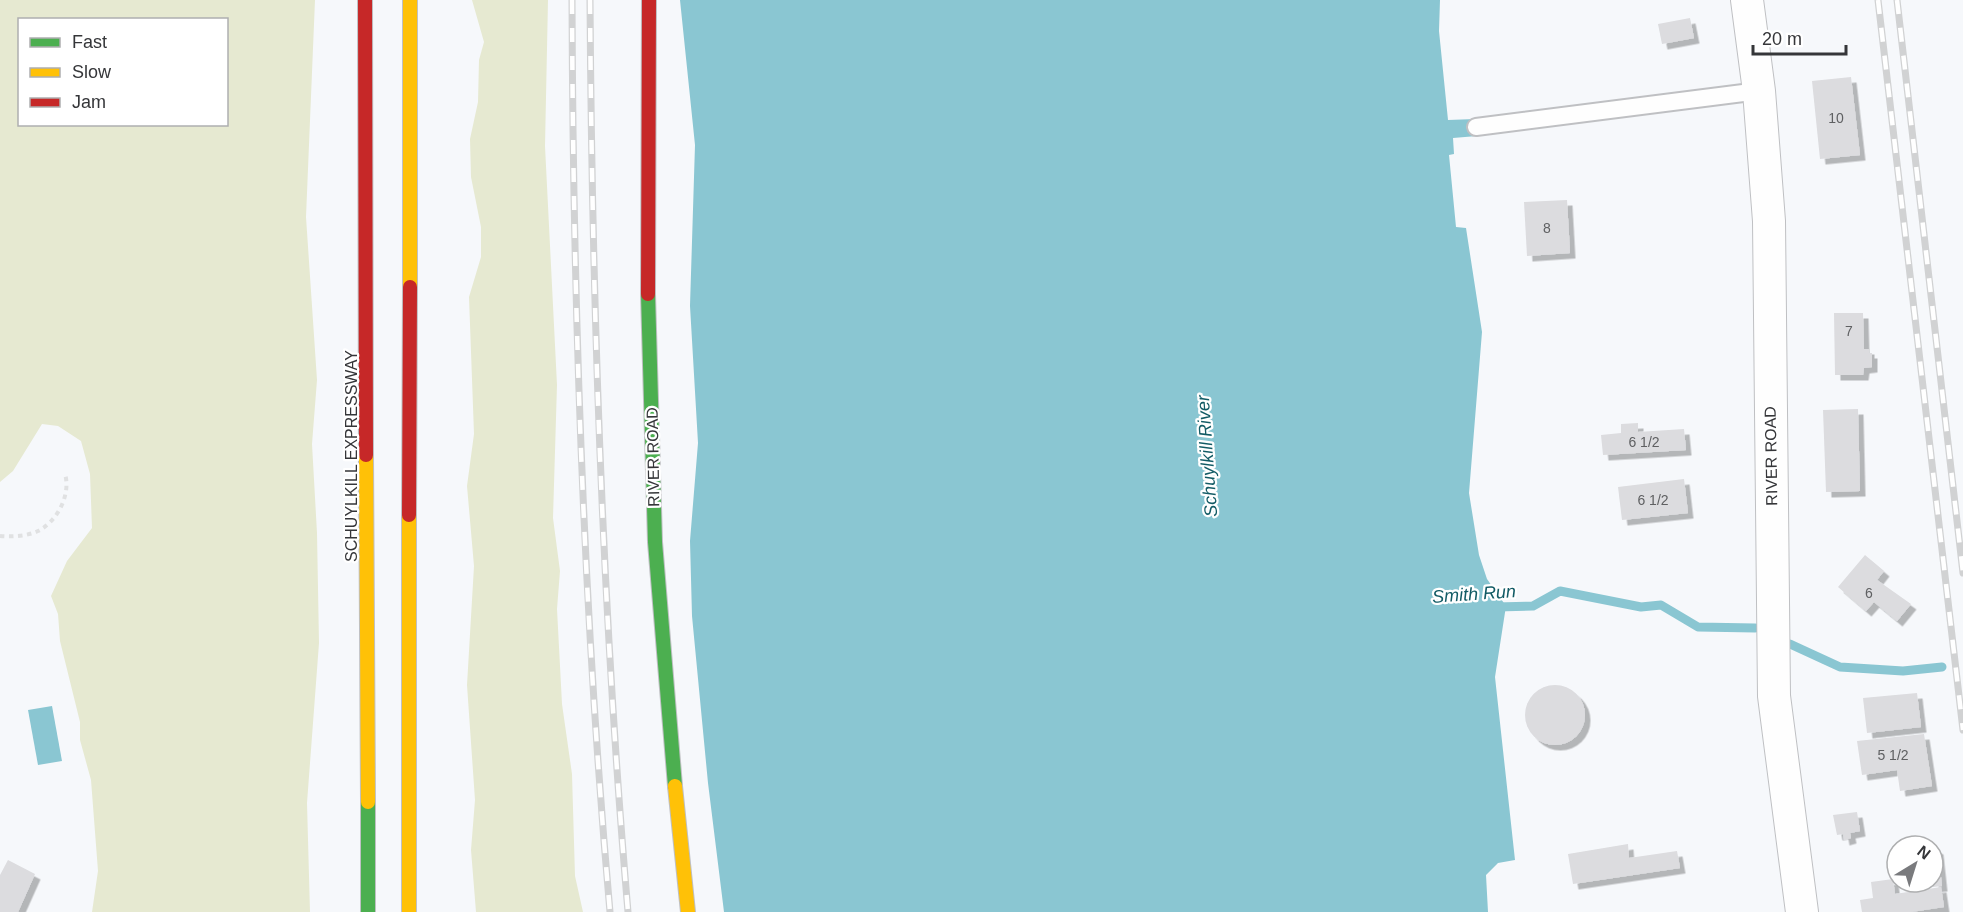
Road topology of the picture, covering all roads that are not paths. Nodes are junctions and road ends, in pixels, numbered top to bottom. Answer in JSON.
{"nodes":[{"id":1,"x":365,"y":0,"type":"edge"},
{"id":2,"x":410,"y":0,"type":"edge"},
{"id":3,"x":649,"y":0,"type":"edge"},
{"id":4,"x":1747,"y":0,"type":"edge"},
{"id":5,"x":1759,"y":91,"type":"junction"},
{"id":6,"x":1476,"y":127,"type":"dead end"},
{"id":7,"x":368,"y":912,"type":"edge"},
{"id":8,"x":409,"y":912,"type":"edge"},
{"id":9,"x":688,"y":912,"type":"edge"},
{"id":10,"x":1802,"y":912,"type":"edge"}],
"edges":[{"from":1,"to":7,"type":"main road","name":"SCHUYLKILL EXPRESSWAY"},
{"from":2,"to":8,"type":"main road"},
{"from":3,"to":9,"type":"main road","name":"RIVER ROAD"},
{"from":4,"to":5,"type":"street","name":"RIVER ROAD"},
{"from":5,"to":6,"type":"lane"},
{"from":5,"to":10,"type":"street","name":"RIVER ROAD"}]}
